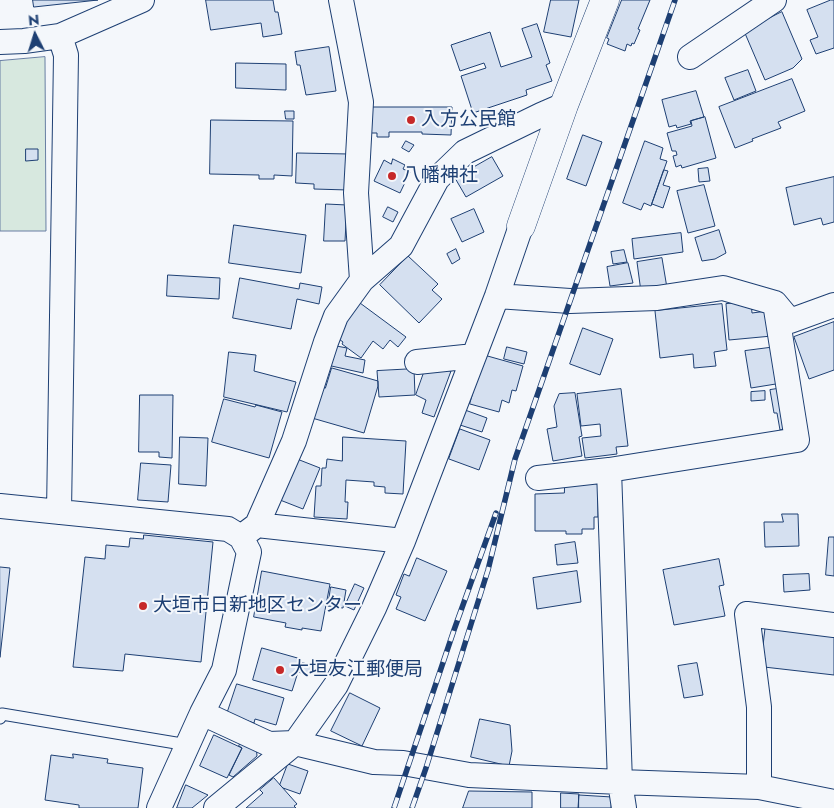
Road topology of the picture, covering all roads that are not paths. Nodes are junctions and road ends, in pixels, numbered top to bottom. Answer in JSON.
{"nodes":[{"id":1,"x":142,"y":0,"type":"edge"},
{"id":2,"x":341,"y":0,"type":"edge"},
{"id":3,"x":605,"y":0,"type":"edge"},
{"id":4,"x":775,"y":0,"type":"edge"},
{"id":5,"x":60,"y":36,"type":"junction"},
{"id":6,"x":0,"y":42,"type":"edge"},
{"id":7,"x":690,"y":57,"type":"dead end"},
{"id":8,"x":564,"y":105,"type":"junction"},
{"id":9,"x":521,"y":226,"type":"joint"},
{"id":10,"x":362,"y":280,"type":"junction"},
{"id":11,"x":497,"y":296,"type":"junction"},
{"id":12,"x":775,"y":303,"type":"junction"},
{"id":13,"x":834,"y":305,"type":"edge"},
{"id":14,"x":474,"y":356,"type":"junction"},
{"id":15,"x":417,"y":362,"type":"dead end"},
{"id":16,"x":609,"y":470,"type":"junction"},
{"id":17,"x":538,"y":478,"type":"dead end"},
{"id":18,"x":0,"y":506,"type":"edge"},
{"id":19,"x":59,"y":512,"type":"junction"},
{"id":20,"x":249,"y":531,"type":"junction"},
{"id":21,"x":403,"y":541,"type":"junction"},
{"id":22,"x":834,"y":625,"type":"edge"},
{"id":23,"x":202,"y":713,"type":"junction"},
{"id":24,"x":0,"y":718,"type":"edge"},
{"id":25,"x":295,"y":743,"type":"junction"},
{"id":26,"x":188,"y":745,"type":"junction"},
{"id":27,"x":620,"y":782,"type":"junction"},
{"id":28,"x":759,"y":787,"type":"junction"},
{"id":29,"x":834,"y":802,"type":"edge"},
{"id":30,"x":159,"y":808,"type":"edge"},
{"id":31,"x":216,"y":808,"type":"edge"},
{"id":32,"x":624,"y":808,"type":"edge"}],
"edges":[{"from":1,"to":5,"type":"street"},
{"from":2,"to":10,"type":"street"},
{"from":3,"to":8,"type":"street"},
{"from":4,"to":7,"type":"street"},
{"from":5,"to":6,"type":"street"},
{"from":5,"to":19,"type":"street"},
{"from":8,"to":9,"type":"street"},
{"from":8,"to":10,"type":"street"},
{"from":9,"to":11,"type":"street"},
{"from":10,"to":20,"type":"street"},
{"from":11,"to":12,"type":"street"},
{"from":11,"to":14,"type":"street"},
{"from":12,"to":13,"type":"street"},
{"from":12,"to":16,"type":"street"},
{"from":14,"to":15,"type":"street"},
{"from":14,"to":21,"type":"street"},
{"from":16,"to":17,"type":"street"},
{"from":16,"to":27,"type":"street"},
{"from":18,"to":19,"type":"street"},
{"from":19,"to":20,"type":"street"},
{"from":20,"to":21,"type":"street"},
{"from":20,"to":23,"type":"street"},
{"from":21,"to":25,"type":"street"},
{"from":22,"to":28,"type":"street"},
{"from":23,"to":25,"type":"street"},
{"from":23,"to":26,"type":"street"},
{"from":24,"to":26,"type":"lane"},
{"from":25,"to":27,"type":"street"},
{"from":25,"to":31,"type":"street"},
{"from":26,"to":30,"type":"street"},
{"from":27,"to":28,"type":"street"},
{"from":27,"to":32,"type":"street"},
{"from":28,"to":29,"type":"street"}]}
